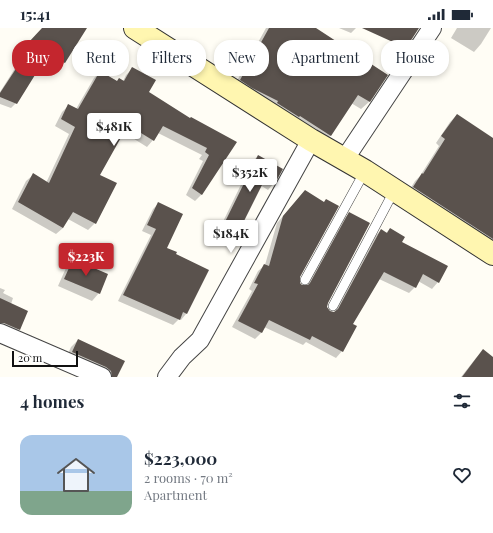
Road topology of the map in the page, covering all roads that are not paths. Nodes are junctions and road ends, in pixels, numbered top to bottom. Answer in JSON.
{"nodes":[{"id":1,"x":135,"y":28,"type":"edge"},
{"id":2,"x":432,"y":28,"type":"edge"},
{"id":3,"x":311,"y":140,"type":"junction"},
{"id":4,"x":344,"y":160,"type":"junction"},
{"id":5,"x":365,"y":171,"type":"junction"},
{"id":6,"x":394,"y":191,"type":"junction"},
{"id":7,"x":493,"y":254,"type":"edge"},
{"id":8,"x":305,"y":280,"type":"dead end"},
{"id":9,"x":333,"y":306,"type":"dead end"},
{"id":10,"x":0,"y":333,"type":"edge"},
{"id":11,"x":102,"y":377,"type":"edge"},
{"id":12,"x":167,"y":377,"type":"edge"}],
"edges":[{"from":1,"to":3,"type":"main road"},
{"from":2,"to":4,"type":"street"},
{"from":3,"to":4,"type":"main road"},
{"from":3,"to":12,"type":"street"},
{"from":4,"to":5,"type":"main road"},
{"from":5,"to":6,"type":"main road"},
{"from":5,"to":8,"type":"lane"},
{"from":6,"to":7,"type":"main road"},
{"from":6,"to":9,"type":"lane"},
{"from":10,"to":11,"type":"street"}]}
